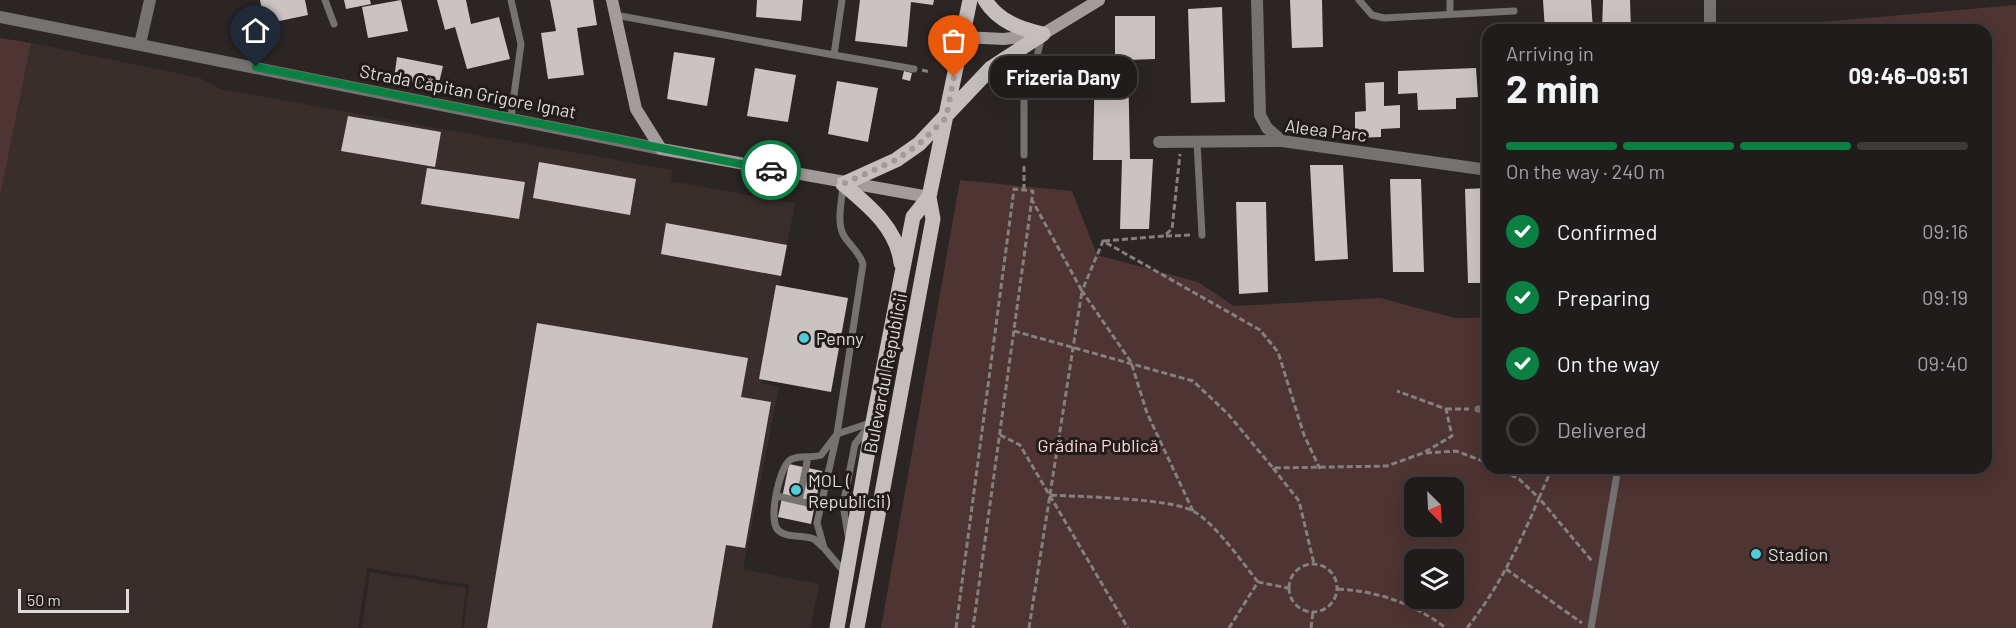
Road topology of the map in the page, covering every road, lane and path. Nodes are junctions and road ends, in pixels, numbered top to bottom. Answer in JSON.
{"nodes":[{"id":1,"x":150,"y":0,"type":"edge"},
{"id":2,"x":325,"y":0,"type":"edge"},
{"id":3,"x":511,"y":0,"type":"edge"},
{"id":4,"x":612,"y":0,"type":"edge"},
{"id":5,"x":842,"y":0,"type":"edge"},
{"id":6,"x":970,"y":0,"type":"edge"},
{"id":7,"x":985,"y":0,"type":"edge"},
{"id":8,"x":1099,"y":0,"type":"edge"},
{"id":9,"x":1257,"y":0,"type":"edge"},
{"id":10,"x":1359,"y":0,"type":"edge"},
{"id":11,"x":1450,"y":0,"type":"edge"},
{"id":12,"x":1710,"y":0,"type":"edge"},
{"id":13,"x":1514,"y":11,"type":"dead end"},
{"id":14,"x":1450,"y":13,"type":"junction"},
{"id":15,"x":615,"y":15,"type":"junction"},
{"id":16,"x":0,"y":17,"type":"edge"},
{"id":17,"x":334,"y":24,"type":"dead end"},
{"id":18,"x":1710,"y":24,"type":"edge"},
{"id":19,"x":1043,"y":34,"type":"junction"},
{"id":20,"x":963,"y":38,"type":"junction"},
{"id":21,"x":140,"y":44,"type":"junction"},
{"id":22,"x":834,"y":55,"type":"junction"},
{"id":23,"x":914,"y":69,"type":"dead end"},
{"id":24,"x":511,"y":117,"type":"junction"},
{"id":25,"x":946,"y":118,"type":"junction"},
{"id":26,"x":1282,"y":141,"type":"junction"},
{"id":27,"x":1159,"y":142,"type":"dead end"},
{"id":28,"x":1181,"y":142,"type":"junction"},
{"id":29,"x":1197,"y":142,"type":"junction"},
{"id":30,"x":661,"y":149,"type":"junction"},
{"id":31,"x":1024,"y":155,"type":"joint"},
{"id":32,"x":1482,"y":169,"type":"edge"},
{"id":33,"x":843,"y":184,"type":"junction"},
{"id":34,"x":1024,"y":190,"type":"junction"},
{"id":35,"x":929,"y":197,"type":"junction"},
{"id":36,"x":1032,"y":200,"type":"junction"},
{"id":37,"x":1202,"y":235,"type":"joint"},
{"id":38,"x":1164,"y":236,"type":"junction"},
{"id":39,"x":1102,"y":241,"type":"junction"},
{"id":40,"x":902,"y":275,"type":"junction"},
{"id":41,"x":1082,"y":291,"type":"junction"},
{"id":42,"x":1014,"y":332,"type":"junction"},
{"id":43,"x":1074,"y":346,"type":"junction"},
{"id":44,"x":1131,"y":362,"type":"junction"},
{"id":45,"x":1397,"y":391,"type":"dead end"},
{"id":46,"x":1446,"y":409,"type":"junction"},
{"id":47,"x":1478,"y":409,"type":"joint"},
{"id":48,"x":1482,"y":409,"type":"edge"},
{"id":49,"x":873,"y":422,"type":"junction"},
{"id":50,"x":837,"y":434,"type":"junction"},
{"id":51,"x":1000,"y":435,"type":"junction"},
{"id":52,"x":1423,"y":453,"type":"junction"},
{"id":53,"x":808,"y":457,"type":"junction"},
{"id":54,"x":1482,"y":461,"type":"edge"},
{"id":55,"x":1273,"y":468,"type":"junction"},
{"id":56,"x":1320,"y":469,"type":"junction"},
{"id":57,"x":1509,"y":474,"type":"edge"},
{"id":58,"x":1549,"y":474,"type":"edge"},
{"id":59,"x":1617,"y":474,"type":"edge"},
{"id":60,"x":1051,"y":495,"type":"junction"},
{"id":61,"x":777,"y":496,"type":"junction"},
{"id":62,"x":1539,"y":498,"type":"junction"},
{"id":63,"x":799,"y":501,"type":"junction"},
{"id":64,"x":821,"y":506,"type":"junction"},
{"id":65,"x":1193,"y":511,"type":"junction"},
{"id":66,"x":824,"y":548,"type":"junction"},
{"id":67,"x":1314,"y":564,"type":"junction"},
{"id":68,"x":1506,"y":569,"type":"junction"},
{"id":69,"x":1600,"y":572,"type":"junction"},
{"id":70,"x":846,"y":574,"type":"junction"},
{"id":71,"x":1258,"y":582,"type":"junction"},
{"id":72,"x":1289,"y":588,"type":"junction"},
{"id":73,"x":1338,"y":588,"type":"junction"},
{"id":74,"x":1313,"y":612,"type":"junction"},
{"id":75,"x":837,"y":628,"type":"edge"},
{"id":76,"x":857,"y":628,"type":"edge"},
{"id":77,"x":956,"y":628,"type":"edge"},
{"id":78,"x":973,"y":628,"type":"edge"},
{"id":79,"x":1029,"y":628,"type":"edge"},
{"id":80,"x":1128,"y":628,"type":"edge"},
{"id":81,"x":1229,"y":628,"type":"edge"},
{"id":82,"x":1311,"y":628,"type":"edge"},
{"id":83,"x":1446,"y":628,"type":"edge"},
{"id":84,"x":1467,"y":628,"type":"edge"},
{"id":85,"x":1590,"y":628,"type":"edge"}],
"edges":[{"from":1,"to":21,"type":"street"},
{"from":2,"to":17,"type":"lane"},
{"from":3,"to":24,"type":"lane"},
{"from":4,"to":15,"type":"main road"},
{"from":5,"to":22,"type":"lane"},
{"from":6,"to":20,"type":"main road","name":"Bulevardul Republicii"},
{"from":7,"to":19,"type":"main road"},
{"from":8,"to":19,"type":"main road"},
{"from":9,"to":26,"type":"street"},
{"from":10,"to":14,"type":"lane"},
{"from":11,"to":14,"type":"lane"},
{"from":12,"to":18,"type":"street"},
{"from":13,"to":14,"type":"lane"},
{"from":15,"to":22,"type":"lane"},
{"from":15,"to":30,"type":"main road"},
{"from":16,"to":21,"type":"street","name":"Strada Căpitan Grigore Ignat"},
{"from":19,"to":20,"type":"main road"},
{"from":19,"to":25,"type":"main road"},
{"from":19,"to":31,"type":"lane"},
{"from":20,"to":25,"type":"main road","name":"Bulevardul Republicii"},
{"from":21,"to":24,"type":"street","name":"Strada Căpitan Grigore Ignat"},
{"from":22,"to":23,"type":"lane"},
{"from":24,"to":30,"type":"street","name":"Strada Căpitan Grigore Ignat"},
{"from":25,"to":33,"type":"main road"},
{"from":25,"to":35,"type":"main road","name":"Bulevardul Republicii"},
{"from":26,"to":29,"type":"street","name":"Aleea Parc"},
{"from":26,"to":32,"type":"street","name":"Aleea Parc"},
{"from":27,"to":28,"type":"street","name":"Aleea Parc"},
{"from":28,"to":29,"type":"street","name":"Aleea Parc"},
{"from":28,"to":38,"type":"path"},
{"from":29,"to":37,"type":"lane"},
{"from":30,"to":33,"type":"main road","name":"Strada Căpitan Grigore Ignat"},
{"from":31,"to":34,"type":"path"},
{"from":33,"to":35,"type":"main road","name":"Strada Căpitan Grigore Ignat"},
{"from":33,"to":40,"type":"main road"},
{"from":33,"to":50,"type":"lane"},
{"from":34,"to":36,"type":"path"},
{"from":34,"to":77,"type":"path"},
{"from":35,"to":40,"type":"main road","name":"Bulevardul Republicii"},
{"from":35,"to":76,"type":"main road","name":"Bulevardul Republicii"},
{"from":36,"to":41,"type":"path"},
{"from":36,"to":42,"type":"path"},
{"from":37,"to":38,"type":"path"},
{"from":38,"to":39,"type":"path"},
{"from":39,"to":41,"type":"path"},
{"from":39,"to":56,"type":"path"},
{"from":40,"to":49,"type":"main road","name":"Bulevardul Republicii"},
{"from":41,"to":43,"type":"path"},
{"from":41,"to":44,"type":"path"},
{"from":42,"to":43,"type":"path"},
{"from":42,"to":51,"type":"path"},
{"from":43,"to":44,"type":"path"},
{"from":43,"to":60,"type":"path"},
{"from":44,"to":55,"type":"path"},
{"from":44,"to":65,"type":"path"},
{"from":45,"to":46,"type":"path"},
{"from":46,"to":47,"type":"path"},
{"from":46,"to":52,"type":"path"},
{"from":47,"to":48,"type":"lane"},
{"from":49,"to":50,"type":"lane"},
{"from":49,"to":70,"type":"main road","name":"Bulevardul Republicii"},
{"from":50,"to":53,"type":"lane"},
{"from":50,"to":64,"type":"lane"},
{"from":51,"to":60,"type":"path"},
{"from":51,"to":78,"type":"path"},
{"from":52,"to":54,"type":"path"},
{"from":52,"to":56,"type":"path"},
{"from":53,"to":61,"type":"lane"},
{"from":53,"to":63,"type":"lane"},
{"from":55,"to":56,"type":"path"},
{"from":55,"to":67,"type":"path"},
{"from":57,"to":62,"type":"path"},
{"from":58,"to":62,"type":"path"},
{"from":59,"to":69,"type":"lane"},
{"from":60,"to":65,"type":"path"},
{"from":60,"to":79,"type":"path"},
{"from":60,"to":80,"type":"path"},
{"from":61,"to":63,"type":"lane"},
{"from":61,"to":66,"type":"lane"},
{"from":62,"to":68,"type":"path"},
{"from":62,"to":69,"type":"path"},
{"from":63,"to":64,"type":"lane"},
{"from":64,"to":66,"type":"lane"},
{"from":65,"to":71,"type":"path"},
{"from":66,"to":70,"type":"lane"},
{"from":67,"to":72,"type":"path"},
{"from":67,"to":73,"type":"path"},
{"from":68,"to":84,"type":"path"},
{"from":68,"to":85,"type":"path"},
{"from":69,"to":85,"type":"lane"},
{"from":70,"to":75,"type":"main road","name":"Bulevardul Republicii"},
{"from":71,"to":72,"type":"path"},
{"from":71,"to":81,"type":"path"},
{"from":72,"to":74,"type":"path"},
{"from":73,"to":74,"type":"path"},
{"from":73,"to":83,"type":"path"},
{"from":74,"to":82,"type":"path"}]}
